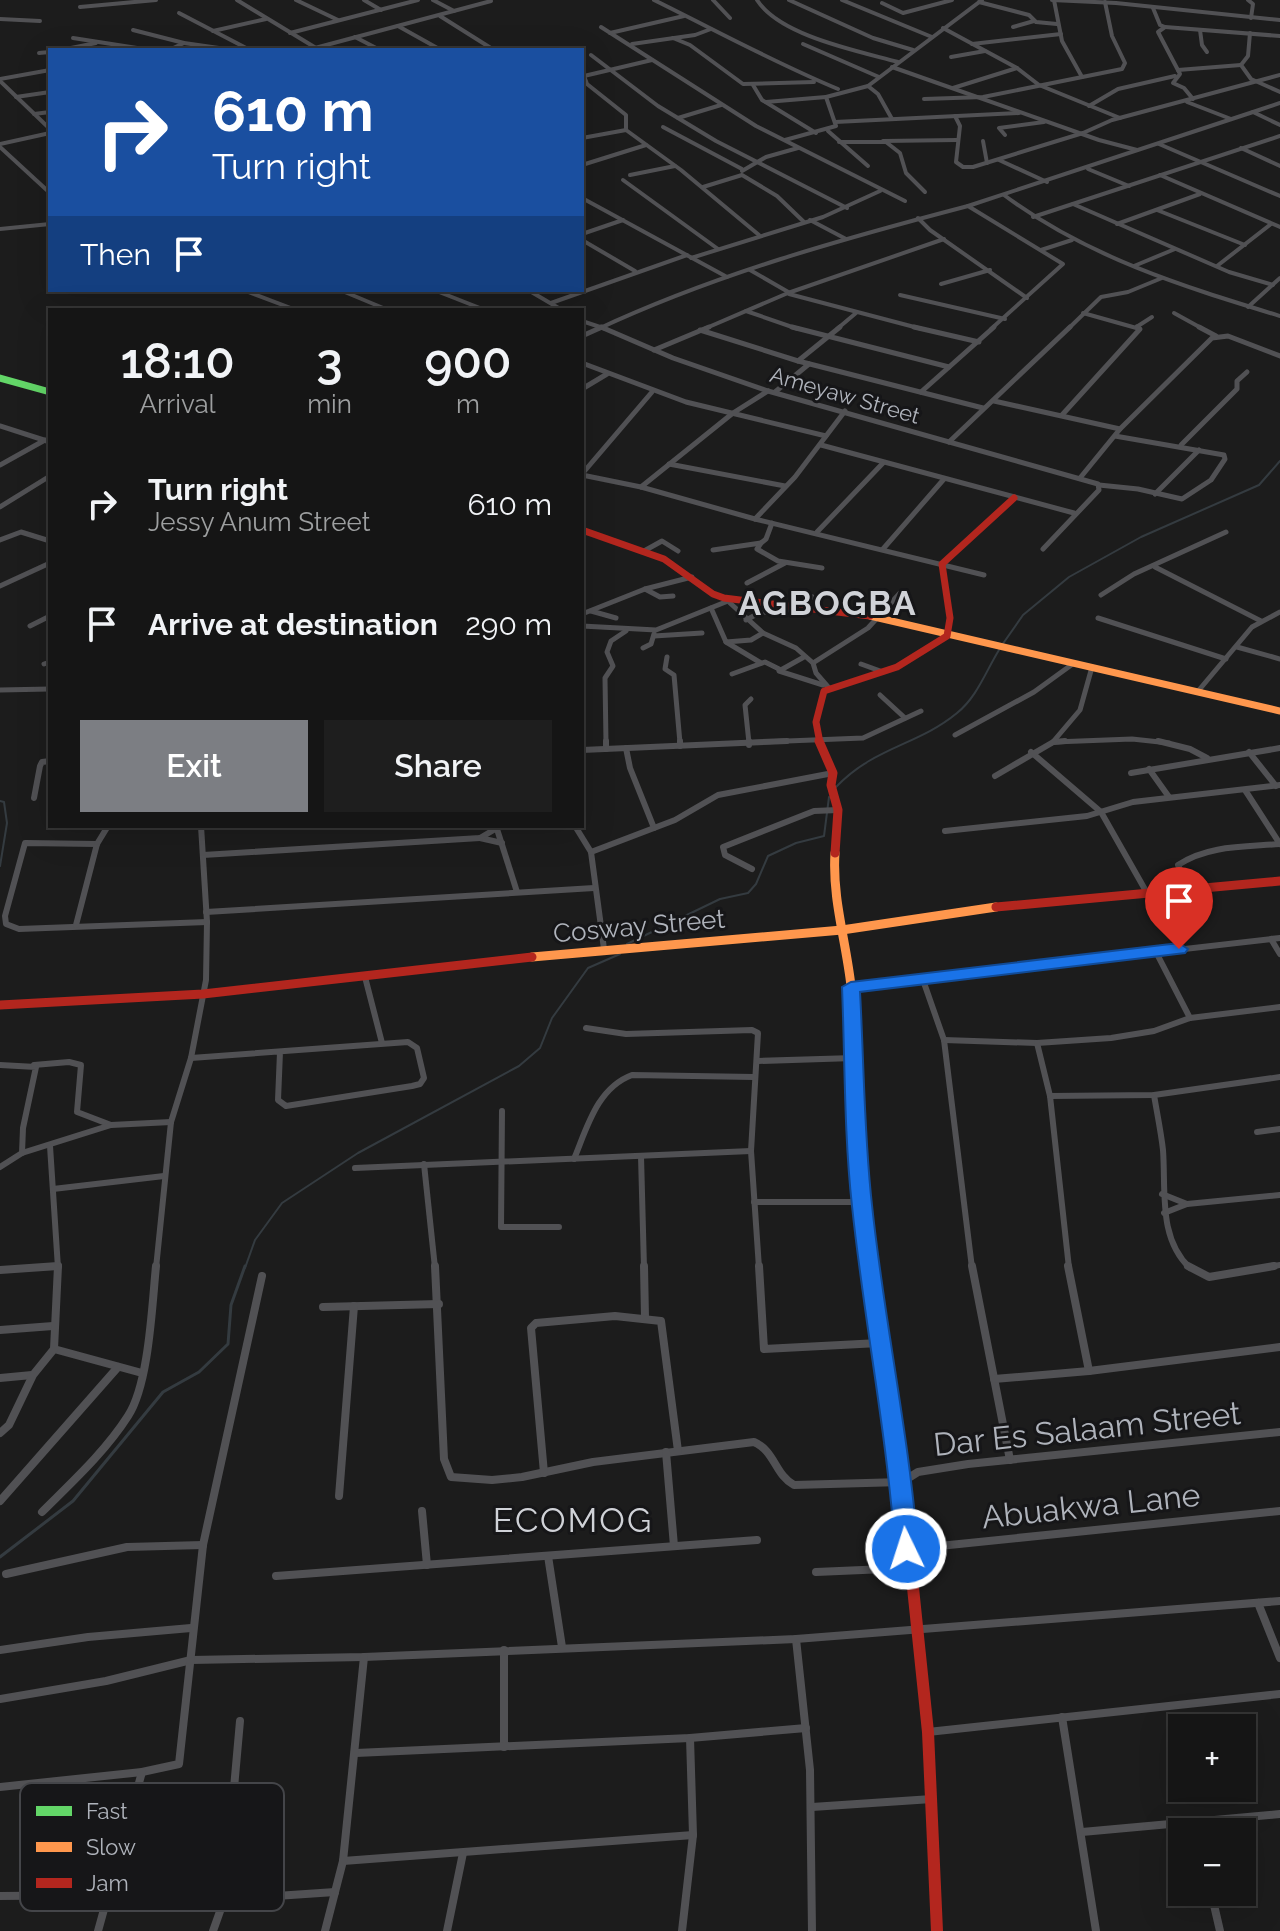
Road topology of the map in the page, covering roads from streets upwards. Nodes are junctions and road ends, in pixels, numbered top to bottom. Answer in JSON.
{"nodes":[{"id":1,"x":156,"y":0,"type":"edge"},
{"id":2,"x":237,"y":0,"type":"edge"},
{"id":3,"x":296,"y":0,"type":"edge"},
{"id":4,"x":364,"y":0,"type":"edge"},
{"id":5,"x":414,"y":0,"type":"edge"},
{"id":6,"x":433,"y":0,"type":"edge"},
{"id":7,"x":654,"y":0,"type":"edge"},
{"id":8,"x":713,"y":0,"type":"edge"},
{"id":9,"x":757,"y":0,"type":"edge"},
{"id":10,"x":789,"y":0,"type":"edge"},
{"id":11,"x":842,"y":0,"type":"edge"},
{"id":12,"x":952,"y":0,"type":"edge"},
{"id":13,"x":1053,"y":0,"type":"edge"},
{"id":14,"x":1248,"y":0,"type":"edge"},
{"id":15,"x":491,"y":1,"type":"edge"},
{"id":16,"x":980,"y":1,"type":"edge"},
{"id":17,"x":1105,"y":2,"type":"junction"},
{"id":18,"x":882,"y":3,"type":"dead end"},
{"id":19,"x":80,"y":7,"type":"dead end"},
{"id":20,"x":1153,"y":8,"type":"junction"},
{"id":21,"x":381,"y":10,"type":"junction"},
{"id":22,"x":454,"y":11,"type":"junction"},
{"id":23,"x":179,"y":13,"type":"dead end"},
{"id":24,"x":439,"y":15,"type":"junction"},
{"id":25,"x":684,"y":16,"type":"junction"},
{"id":26,"x":730,"y":18,"type":"dead end"},
{"id":27,"x":1251,"y":18,"type":"junction"},
{"id":28,"x":0,"y":19,"type":"edge"},
{"id":29,"x":266,"y":19,"type":"junction"},
{"id":30,"x":338,"y":20,"type":"junction"},
{"id":31,"x":1280,"y":20,"type":"edge"},
{"id":32,"x":40,"y":21,"type":"dead end"},
{"id":33,"x":1034,"y":21,"type":"junction"},
{"id":34,"x":1057,"y":24,"type":"junction"},
{"id":35,"x":398,"y":26,"type":"junction"},
{"id":36,"x":601,"y":27,"type":"dead end"},
{"id":37,"x":1013,"y":27,"type":"dead end"},
{"id":38,"x":1165,"y":27,"type":"junction"},
{"id":39,"x":943,"y":28,"type":"junction"},
{"id":40,"x":711,"y":29,"type":"junction"},
{"id":41,"x":133,"y":30,"type":"dead end"},
{"id":42,"x":1200,"y":30,"type":"junction"},
{"id":43,"x":213,"y":31,"type":"junction"},
{"id":44,"x":290,"y":33,"type":"junction"},
{"id":45,"x":610,"y":33,"type":"junction"},
{"id":46,"x":1250,"y":33,"type":"junction"},
{"id":47,"x":1061,"y":34,"type":"junction"},
{"id":48,"x":1280,"y":36,"type":"edge"},
{"id":49,"x":355,"y":37,"type":"junction"},
{"id":50,"x":932,"y":37,"type":"junction"},
{"id":51,"x":73,"y":38,"type":"dead end"},
{"id":52,"x":673,"y":38,"type":"junction"},
{"id":53,"x":96,"y":43,"type":"junction"},
{"id":54,"x":184,"y":43,"type":"junction"},
{"id":55,"x":632,"y":44,"type":"junction"},
{"id":56,"x":803,"y":44,"type":"dead end"},
{"id":57,"x":972,"y":44,"type":"junction"},
{"id":58,"x":71,"y":48,"type":"edge"},
{"id":59,"x":135,"y":48,"type":"edge"},
{"id":60,"x":173,"y":48,"type":"edge"},
{"id":61,"x":219,"y":48,"type":"edge"},
{"id":62,"x":246,"y":48,"type":"edge"},
{"id":63,"x":315,"y":48,"type":"edge"},
{"id":64,"x":320,"y":48,"type":"edge"},
{"id":65,"x":376,"y":48,"type":"edge"},
{"id":66,"x":437,"y":48,"type":"edge"},
{"id":67,"x":491,"y":48,"type":"edge"},
{"id":68,"x":913,"y":50,"type":"junction"},
{"id":69,"x":985,"y":51,"type":"junction"},
{"id":70,"x":48,"y":52,"type":"edge"},
{"id":71,"x":1207,"y":52,"type":"dead end"},
{"id":72,"x":39,"y":53,"type":"dead end"},
{"id":73,"x":591,"y":55,"type":"dead end"},
{"id":74,"x":951,"y":57,"type":"dead end"},
{"id":75,"x":653,"y":60,"type":"junction"},
{"id":76,"x":898,"y":62,"type":"junction"},
{"id":77,"x":1241,"y":65,"type":"junction"},
{"id":78,"x":892,"y":67,"type":"junction"},
{"id":79,"x":1017,"y":68,"type":"junction"},
{"id":80,"x":609,"y":69,"type":"junction"},
{"id":81,"x":48,"y":70,"type":"edge"},
{"id":82,"x":1178,"y":70,"type":"junction"},
{"id":83,"x":1280,"y":75,"type":"edge"},
{"id":84,"x":1175,"y":76,"type":"junction"},
{"id":85,"x":879,"y":77,"type":"junction"},
{"id":86,"x":1082,"y":77,"type":"junction"},
{"id":87,"x":0,"y":80,"type":"edge"},
{"id":88,"x":818,"y":82,"type":"junction"},
{"id":89,"x":1257,"y":82,"type":"junction"},
{"id":90,"x":753,"y":85,"type":"junction"},
{"id":91,"x":1039,"y":85,"type":"junction"},
{"id":92,"x":868,"y":86,"type":"junction"},
{"id":93,"x":953,"y":88,"type":"junction"},
{"id":94,"x":838,"y":89,"type":"junction"},
{"id":95,"x":48,"y":92,"type":"edge"},
{"id":96,"x":1280,"y":92,"type":"edge"},
{"id":97,"x":16,"y":97,"type":"junction"},
{"id":98,"x":826,"y":97,"type":"junction"},
{"id":99,"x":983,"y":97,"type":"junction"},
{"id":100,"x":924,"y":99,"type":"dead end"},
{"id":101,"x":1190,"y":100,"type":"junction"},
{"id":102,"x":766,"y":102,"type":"junction"},
{"id":103,"x":1280,"y":103,"type":"edge"},
{"id":104,"x":722,"y":105,"type":"junction"},
{"id":105,"x":1089,"y":106,"type":"junction"},
{"id":106,"x":48,"y":112,"type":"edge"},
{"id":107,"x":1253,"y":112,"type":"junction"},
{"id":108,"x":1020,"y":113,"type":"junction"},
{"id":109,"x":34,"y":114,"type":"junction"},
{"id":110,"x":955,"y":116,"type":"junction"},
{"id":111,"x":678,"y":118,"type":"junction"},
{"id":112,"x":1120,"y":118,"type":"junction"},
{"id":113,"x":892,"y":119,"type":"junction"},
{"id":114,"x":1231,"y":119,"type":"junction"},
{"id":115,"x":1049,"y":121,"type":"junction"},
{"id":116,"x":835,"y":122,"type":"junction"},
{"id":117,"x":1280,"y":125,"type":"edge"},
{"id":118,"x":663,"y":127,"type":"dead end"},
{"id":119,"x":48,"y":129,"type":"edge"},
{"id":120,"x":626,"y":130,"type":"junction"},
{"id":121,"x":828,"y":131,"type":"junction"},
{"id":122,"x":48,"y":132,"type":"edge"},
{"id":123,"x":816,"y":133,"type":"junction"},
{"id":124,"x":1083,"y":133,"type":"junction"},
{"id":125,"x":1005,"y":135,"type":"dead end"},
{"id":126,"x":1279,"y":136,"type":"edge"},
{"id":127,"x":584,"y":138,"type":"edge"},
{"id":128,"x":785,"y":140,"type":"junction"},
{"id":129,"x":957,"y":140,"type":"junction"},
{"id":130,"x":882,"y":141,"type":"junction"},
{"id":131,"x":983,"y":141,"type":"dead end"},
{"id":132,"x":839,"y":142,"type":"junction"},
{"id":133,"x":1155,"y":143,"type":"junction"},
{"id":134,"x":646,"y":145,"type":"junction"},
{"id":135,"x":0,"y":146,"type":"edge"},
{"id":136,"x":798,"y":148,"type":"junction"},
{"id":137,"x":1241,"y":148,"type":"junction"},
{"id":138,"x":1137,"y":150,"type":"junction"},
{"id":139,"x":999,"y":160,"type":"junction"},
{"id":140,"x":759,"y":161,"type":"junction"},
{"id":141,"x":1199,"y":161,"type":"junction"},
{"id":142,"x":987,"y":163,"type":"junction"},
{"id":143,"x":584,"y":164,"type":"edge"},
{"id":144,"x":675,"y":166,"type":"junction"},
{"id":145,"x":868,"y":166,"type":"dead end"},
{"id":146,"x":1280,"y":166,"type":"edge"},
{"id":147,"x":1088,"y":169,"type":"junction"},
{"id":148,"x":742,"y":172,"type":"junction"},
{"id":149,"x":630,"y":175,"type":"dead end"},
{"id":150,"x":1160,"y":175,"type":"junction"},
{"id":151,"x":623,"y":180,"type":"dead end"},
{"id":152,"x":1047,"y":182,"type":"junction"},
{"id":153,"x":1129,"y":186,"type":"junction"},
{"id":154,"x":703,"y":187,"type":"junction"},
{"id":155,"x":48,"y":190,"type":"edge"},
{"id":156,"x":880,"y":191,"type":"junction"},
{"id":157,"x":925,"y":192,"type":"dead end"},
{"id":158,"x":1280,"y":193,"type":"edge"},
{"id":159,"x":1200,"y":194,"type":"junction"},
{"id":160,"x":1004,"y":195,"type":"junction"},
{"id":161,"x":584,"y":199,"type":"edge"},
{"id":162,"x":905,"y":201,"type":"dead end"},
{"id":163,"x":1073,"y":204,"type":"junction"},
{"id":164,"x":968,"y":206,"type":"junction"},
{"id":165,"x":847,"y":208,"type":"junction"},
{"id":166,"x":1157,"y":210,"type":"junction"},
{"id":167,"x":1033,"y":217,"type":"junction"},
{"id":168,"x":918,"y":218,"type":"junction"},
{"id":169,"x":623,"y":220,"type":"junction"},
{"id":170,"x":807,"y":221,"type":"junction"},
{"id":171,"x":48,"y":224,"type":"edge"},
{"id":172,"x":1117,"y":224,"type":"junction"},
{"id":173,"x":1271,"y":224,"type":"junction"},
{"id":174,"x":1280,"y":227,"type":"edge"},
{"id":175,"x":0,"y":229,"type":"edge"},
{"id":176,"x":759,"y":235,"type":"junction"},
{"id":177,"x":584,"y":236,"type":"edge"},
{"id":178,"x":584,"y":238,"type":"edge"},
{"id":179,"x":846,"y":239,"type":"junction"},
{"id":180,"x":944,"y":239,"type":"junction"},
{"id":181,"x":1072,"y":240,"type":"junction"},
{"id":182,"x":1245,"y":245,"type":"junction"},
{"id":183,"x":718,"y":249,"type":"junction"},
{"id":184,"x":1175,"y":249,"type":"junction"},
{"id":185,"x":1041,"y":250,"type":"junction"},
{"id":186,"x":689,"y":256,"type":"junction"},
{"id":187,"x":1134,"y":266,"type":"junction"},
{"id":188,"x":1217,"y":266,"type":"junction"},
{"id":189,"x":750,"y":270,"type":"junction"},
{"id":190,"x":990,"y":270,"type":"junction"},
{"id":191,"x":635,"y":271,"type":"junction"},
{"id":192,"x":727,"y":277,"type":"junction"},
{"id":193,"x":1162,"y":278,"type":"junction"},
{"id":194,"x":1280,"y":278,"type":"edge"},
{"id":195,"x":941,"y":284,"type":"dead end"},
{"id":196,"x":1273,"y":285,"type":"junction"},
{"id":197,"x":584,"y":286,"type":"edge"},
{"id":198,"x":588,"y":289,"type":"junction"},
{"id":199,"x":584,"y":291,"type":"edge"},
{"id":200,"x":248,"y":292,"type":"edge"},
{"id":201,"x":345,"y":292,"type":"edge"},
{"id":202,"x":439,"y":292,"type":"edge"},
{"id":203,"x":532,"y":292,"type":"edge"},
{"id":204,"x":580,"y":292,"type":"edge"},
{"id":205,"x":789,"y":293,"type":"junction"},
{"id":206,"x":900,"y":295,"type":"dead end"},
{"id":207,"x":1027,"y":298,"type":"junction"},
{"id":208,"x":551,"y":303,"type":"junction"},
{"id":209,"x":1248,"y":307,"type":"junction"},
{"id":210,"x":291,"y":308,"type":"edge"},
{"id":211,"x":383,"y":308,"type":"edge"},
{"id":212,"x":480,"y":308,"type":"edge"},
{"id":213,"x":556,"y":308,"type":"edge"},
{"id":214,"x":746,"y":311,"type":"junction"},
{"id":215,"x":856,"y":313,"type":"junction"},
{"id":216,"x":1083,"y":313,"type":"junction"},
{"id":217,"x":1174,"y":313,"type":"dead end"},
{"id":218,"x":1280,"y":316,"type":"edge"},
{"id":219,"x":1152,"y":317,"type":"dead end"},
{"id":220,"x":1005,"y":319,"type":"junction"},
{"id":221,"x":584,"y":322,"type":"edge"},
{"id":222,"x":1138,"y":326,"type":"junction"},
{"id":223,"x":602,"y":327,"type":"junction"},
{"id":224,"x":700,"y":330,"type":"junction"},
{"id":225,"x":584,"y":335,"type":"edge"},
{"id":226,"x":1216,"y":336,"type":"junction"},
{"id":227,"x":827,"y":337,"type":"junction"},
{"id":228,"x":979,"y":342,"type":"junction"},
{"id":229,"x":1276,"y":348,"type":"dead end"},
{"id":230,"x":654,"y":350,"type":"junction"},
{"id":231,"x":1269,"y":352,"type":"junction"},
{"id":232,"x":1280,"y":356,"type":"edge"},
{"id":233,"x":798,"y":361,"type":"junction"},
{"id":234,"x":584,"y":364,"type":"edge"},
{"id":235,"x":809,"y":364,"type":"junction"},
{"id":236,"x":949,"y":367,"type":"junction"},
{"id":237,"x":1247,"y":372,"type":"dead end"},
{"id":238,"x":607,"y":374,"type":"junction"},
{"id":239,"x":0,"y":378,"type":"edge"},
{"id":240,"x":584,"y":388,"type":"edge"},
{"id":241,"x":48,"y":390,"type":"edge"},
{"id":242,"x":768,"y":391,"type":"junction"},
{"id":243,"x":652,"y":392,"type":"junction"},
{"id":244,"x":775,"y":392,"type":"junction"},
{"id":245,"x":921,"y":392,"type":"junction"},
{"id":246,"x":994,"y":401,"type":"junction"},
{"id":247,"x":983,"y":408,"type":"junction"},
{"id":248,"x":845,"y":411,"type":"junction"},
{"id":249,"x":733,"y":413,"type":"junction"},
{"id":250,"x":1062,"y":415,"type":"junction"},
{"id":251,"x":0,"y":426,"type":"edge"},
{"id":252,"x":1120,"y":429,"type":"junction"},
{"id":253,"x":826,"y":436,"type":"junction"},
{"id":254,"x":1115,"y":436,"type":"junction"},
{"id":255,"x":47,"y":441,"type":"edge"},
{"id":256,"x":949,"y":442,"type":"junction"},
{"id":257,"x":821,"y":445,"type":"junction"},
{"id":258,"x":1181,"y":445,"type":"junction"},
{"id":259,"x":1199,"y":450,"type":"junction"},
{"id":260,"x":883,"y":463,"type":"junction"},
{"id":261,"x":669,"y":464,"type":"junction"},
{"id":262,"x":0,"y":465,"type":"edge"},
{"id":263,"x":584,"y":472,"type":"edge"},
{"id":264,"x":584,"y":474,"type":"edge"},
{"id":265,"x":48,"y":477,"type":"edge"},
{"id":266,"x":1080,"y":478,"type":"junction"},
{"id":267,"x":944,"y":479,"type":"junction"},
{"id":268,"x":785,"y":486,"type":"junction"},
{"id":269,"x":641,"y":487,"type":"junction"},
{"id":270,"x":1098,"y":490,"type":"junction"},
{"id":271,"x":1155,"y":494,"type":"junction"},
{"id":272,"x":1014,"y":498,"type":"junction"},
{"id":273,"x":0,"y":507,"type":"edge"},
{"id":274,"x":1074,"y":513,"type":"junction"},
{"id":275,"x":755,"y":519,"type":"junction"},
{"id":276,"x":772,"y":523,"type":"junction"},
{"id":277,"x":584,"y":531,"type":"edge"},
{"id":278,"x":817,"y":532,"type":"junction"},
{"id":279,"x":1226,"y":532,"type":"dead end"},
{"id":280,"x":48,"y":533,"type":"edge"},
{"id":281,"x":42,"y":537,"type":"junction"},
{"id":282,"x":0,"y":540,"type":"edge"},
{"id":283,"x":48,"y":540,"type":"edge"},
{"id":284,"x":761,"y":543,"type":"junction"},
{"id":285,"x":883,"y":549,"type":"junction"},
{"id":286,"x":1043,"y":549,"type":"dead end"},
{"id":287,"x":713,"y":550,"type":"dead end"},
{"id":288,"x":644,"y":551,"type":"junction"},
{"id":289,"x":678,"y":551,"type":"dead end"},
{"id":290,"x":785,"y":563,"type":"junction"},
{"id":291,"x":48,"y":564,"type":"edge"},
{"id":292,"x":942,"y":564,"type":"junction"},
{"id":293,"x":1155,"y":567,"type":"junction"},
{"id":294,"x":822,"y":568,"type":"dead end"},
{"id":295,"x":984,"y":575,"type":"dead end"},
{"id":296,"x":693,"y":577,"type":"junction"},
{"id":297,"x":747,"y":583,"type":"dead end"},
{"id":298,"x":0,"y":586,"type":"edge"},
{"id":299,"x":645,"y":589,"type":"junction"},
{"id":300,"x":801,"y":592,"type":"dead end"},
{"id":301,"x":900,"y":593,"type":"dead end"},
{"id":302,"x":1101,"y":595,"type":"dead end"},
{"id":303,"x":673,"y":596,"type":"dead end"},
{"id":304,"x":731,"y":601,"type":"junction"},
{"id":305,"x":790,"y":605,"type":"junction"},
{"id":306,"x":817,"y":607,"type":"junction"},
{"id":307,"x":711,"y":608,"type":"junction"},
{"id":308,"x":591,"y":611,"type":"junction"},
{"id":309,"x":1280,"y":612,"type":"edge"},
{"id":310,"x":584,"y":613,"type":"edge"},
{"id":311,"x":48,"y":617,"type":"edge"},
{"id":312,"x":616,"y":618,"type":"dead end"},
{"id":313,"x":875,"y":618,"type":"junction"},
{"id":314,"x":1098,"y":618,"type":"dead end"},
{"id":315,"x":746,"y":620,"type":"junction"},
{"id":316,"x":1261,"y":621,"type":"junction"},
{"id":317,"x":30,"y":626,"type":"dead end"},
{"id":318,"x":584,"y":626,"type":"edge"},
{"id":319,"x":627,"y":630,"type":"junction"},
{"id":320,"x":653,"y":633,"type":"junction"},
{"id":321,"x":702,"y":633,"type":"dead end"},
{"id":322,"x":763,"y":633,"type":"junction"},
{"id":323,"x":947,"y":636,"type":"junction"},
{"id":324,"x":726,"y":642,"type":"junction"},
{"id":325,"x":1237,"y":647,"type":"junction"},
{"id":326,"x":643,"y":648,"type":"dead end"},
{"id":327,"x":667,"y":657,"type":"dead end"},
{"id":328,"x":804,"y":657,"type":"junction"},
{"id":329,"x":1226,"y":659,"type":"junction"},
{"id":330,"x":1280,"y":659,"type":"edge"},
{"id":331,"x":761,"y":663,"type":"junction"},
{"id":332,"x":813,"y":663,"type":"junction"},
{"id":333,"x":1074,"y":663,"type":"junction"},
{"id":334,"x":861,"y":664,"type":"dead end"},
{"id":335,"x":1092,"y":667,"type":"junction"},
{"id":336,"x":779,"y":669,"type":"junction"},
{"id":337,"x":883,"y":672,"type":"junction"},
{"id":338,"x":732,"y":674,"type":"dead end"},
{"id":339,"x":828,"y":687,"type":"junction"},
{"id":340,"x":48,"y":689,"type":"edge"},
{"id":341,"x":0,"y":690,"type":"edge"},
{"id":342,"x":1199,"y":690,"type":"junction"},
{"id":343,"x":880,"y":695,"type":"dead end"},
{"id":344,"x":751,"y":699,"type":"dead end"},
{"id":345,"x":921,"y":711,"type":"dead end"},
{"id":346,"x":1280,"y":711,"type":"edge"},
{"id":347,"x":905,"y":718,"type":"junction"},
{"id":348,"x":955,"y":735,"type":"dead end"},
{"id":349,"x":819,"y":742,"type":"junction"},
{"id":350,"x":1054,"y":742,"type":"junction"},
{"id":351,"x":749,"y":745,"type":"junction"},
{"id":352,"x":680,"y":746,"type":"junction"},
{"id":353,"x":626,"y":748,"type":"junction"},
{"id":354,"x":1280,"y":748,"type":"edge"},
{"id":355,"x":606,"y":749,"type":"junction"},
{"id":356,"x":584,"y":750,"type":"edge"},
{"id":357,"x":1031,"y":752,"type":"junction"},
{"id":358,"x":1249,"y":752,"type":"junction"},
{"id":359,"x":1207,"y":758,"type":"junction"},
{"id":360,"x":48,"y":761,"type":"edge"},
{"id":361,"x":1149,"y":769,"type":"junction"},
{"id":362,"x":833,"y":773,"type":"junction"},
{"id":363,"x":1131,"y":773,"type":"dead end"},
{"id":364,"x":995,"y":776,"type":"dead end"},
{"id":365,"x":1278,"y":785,"type":"edge"},
{"id":366,"x":1245,"y":790,"type":"junction"},
{"id":367,"x":1169,"y":797,"type":"junction"},
{"id":368,"x":34,"y":798,"type":"dead end"},
{"id":369,"x":834,"y":811,"type":"junction"},
{"id":370,"x":1101,"y":812,"type":"junction"},
{"id":371,"x":107,"y":828,"type":"edge"},
{"id":372,"x":201,"y":828,"type":"edge"},
{"id":373,"x":495,"y":828,"type":"edge"},
{"id":374,"x":497,"y":828,"type":"edge"},
{"id":375,"x":576,"y":828,"type":"edge"},
{"id":376,"x":654,"y":828,"type":"junction"},
{"id":377,"x":945,"y":831,"type":"dead end"},
{"id":378,"x":480,"y":838,"type":"junction"},
{"id":379,"x":502,"y":843,"type":"junction"},
{"id":380,"x":97,"y":844,"type":"junction"},
{"id":381,"x":1280,"y":844,"type":"edge"},
{"id":382,"x":591,"y":852,"type":"junction"},
{"id":383,"x":203,"y":855,"type":"junction"},
{"id":384,"x":752,"y":869,"type":"dead end"},
{"id":385,"x":1280,"y":881,"type":"edge"},
{"id":386,"x":1188,"y":887,"type":"junction"},
{"id":387,"x":594,"y":888,"type":"junction"},
{"id":388,"x":517,"y":892,"type":"junction"},
{"id":389,"x":1148,"y":894,"type":"junction"},
{"id":390,"x":206,"y":912,"type":"junction"},
{"id":391,"x":207,"y":922,"type":"junction"},
{"id":392,"x":76,"y":925,"type":"junction"},
{"id":393,"x":842,"y":930,"type":"junction"},
{"id":394,"x":1280,"y":938,"type":"edge"},
{"id":395,"x":1271,"y":939,"type":"junction"},
{"id":396,"x":604,"y":949,"type":"junction"},
{"id":397,"x":1156,"y":952,"type":"junction"},
{"id":398,"x":1280,"y":954,"type":"edge"},
{"id":399,"x":365,"y":977,"type":"junction"},
{"id":400,"x":923,"y":980,"type":"junction"},
{"id":401,"x":851,"y":987,"type":"junction"},
{"id":402,"x":203,"y":994,"type":"junction"},
{"id":403,"x":0,"y":1005,"type":"edge"},
{"id":404,"x":1280,"y":1007,"type":"edge"},
{"id":405,"x":1190,"y":1018,"type":"junction"},
{"id":406,"x":586,"y":1028,"type":"dead end"},
{"id":407,"x":944,"y":1040,"type":"junction"},
{"id":408,"x":382,"y":1043,"type":"junction"},
{"id":409,"x":1037,"y":1043,"type":"junction"},
{"id":410,"x":280,"y":1052,"type":"junction"},
{"id":411,"x":191,"y":1058,"type":"junction"},
{"id":412,"x":856,"y":1058,"type":"junction"},
{"id":413,"x":758,"y":1061,"type":"junction"},
{"id":414,"x":0,"y":1065,"type":"edge"},
{"id":415,"x":34,"y":1065,"type":"junction"},
{"id":416,"x":754,"y":1077,"type":"junction"},
{"id":417,"x":1280,"y":1077,"type":"edge"},
{"id":418,"x":1154,"y":1095,"type":"junction"},
{"id":419,"x":1050,"y":1096,"type":"junction"},
{"id":420,"x":502,"y":1111,"type":"dead end"},
{"id":421,"x":171,"y":1122,"type":"junction"},
{"id":422,"x":111,"y":1125,"type":"junction"},
{"id":423,"x":1280,"y":1129,"type":"edge"},
{"id":424,"x":1257,"y":1132,"type":"dead end"},
{"id":425,"x":50,"y":1146,"type":"junction"},
{"id":426,"x":751,"y":1151,"type":"junction"},
{"id":427,"x":22,"y":1153,"type":"junction"},
{"id":428,"x":641,"y":1156,"type":"junction"},
{"id":429,"x":574,"y":1159,"type":"junction"},
{"id":430,"x":500,"y":1162,"type":"junction"},
{"id":431,"x":424,"y":1164,"type":"junction"},
{"id":432,"x":0,"y":1167,"type":"edge"},
{"id":433,"x":355,"y":1168,"type":"dead end"},
{"id":434,"x":164,"y":1176,"type":"junction"},
{"id":435,"x":53,"y":1189,"type":"junction"},
{"id":436,"x":1162,"y":1194,"type":"junction"},
{"id":437,"x":1280,"y":1195,"type":"edge"},
{"id":438,"x":754,"y":1202,"type":"junction"},
{"id":439,"x":861,"y":1202,"type":"junction"},
{"id":440,"x":1187,"y":1204,"type":"junction"},
{"id":441,"x":1164,"y":1213,"type":"junction"},
{"id":442,"x":559,"y":1227,"type":"dead end"},
{"id":443,"x":1280,"y":1265,"type":"edge"},
{"id":444,"x":58,"y":1266,"type":"junction"},
{"id":445,"x":0,"y":1270,"type":"edge"},
{"id":446,"x":262,"y":1276,"type":"dead end"},
{"id":447,"x":439,"y":1304,"type":"junction"},
{"id":448,"x":354,"y":1306,"type":"junction"},
{"id":449,"x":323,"y":1307,"type":"dead end"},
{"id":450,"x":645,"y":1318,"type":"junction"},
{"id":451,"x":53,"y":1326,"type":"junction"},
{"id":452,"x":0,"y":1330,"type":"edge"},
{"id":453,"x":879,"y":1343,"type":"junction"},
{"id":454,"x":1280,"y":1347,"type":"edge"},
{"id":455,"x":54,"y":1349,"type":"junction"},
{"id":456,"x":118,"y":1367,"type":"junction"},
{"id":457,"x":1089,"y":1371,"type":"junction"},
{"id":458,"x":142,"y":1373,"type":"junction"},
{"id":459,"x":33,"y":1375,"type":"junction"},
{"id":460,"x":0,"y":1378,"type":"edge"},
{"id":461,"x":994,"y":1379,"type":"junction"},
{"id":462,"x":1280,"y":1432,"type":"edge"},
{"id":463,"x":0,"y":1433,"type":"edge"},
{"id":464,"x":678,"y":1451,"type":"junction"},
{"id":465,"x":666,"y":1452,"type":"junction"},
{"id":466,"x":1010,"y":1460,"type":"junction"},
{"id":467,"x":544,"y":1473,"type":"junction"},
{"id":468,"x":902,"y":1482,"type":"junction"},
{"id":469,"x":339,"y":1496,"type":"dead end"},
{"id":470,"x":0,"y":1501,"type":"edge"},
{"id":471,"x":422,"y":1511,"type":"dead end"},
{"id":472,"x":1280,"y":1511,"type":"edge"},
{"id":473,"x":42,"y":1512,"type":"dead end"},
{"id":474,"x":757,"y":1540,"type":"dead end"},
{"id":475,"x":203,"y":1545,"type":"junction"},
{"id":476,"x":674,"y":1546,"type":"junction"},
{"id":477,"x":906,"y":1549,"type":"junction"},
{"id":478,"x":548,"y":1556,"type":"junction"},
{"id":479,"x":427,"y":1565,"type":"junction"},
{"id":480,"x":909,"y":1568,"type":"junction"},
{"id":481,"x":816,"y":1572,"type":"dead end"},
{"id":482,"x":6,"y":1574,"type":"dead end"},
{"id":483,"x":276,"y":1576,"type":"dead end"},
{"id":484,"x":1280,"y":1601,"type":"edge"},
{"id":485,"x":1258,"y":1603,"type":"junction"},
{"id":486,"x":191,"y":1628,"type":"junction"},
{"id":487,"x":917,"y":1632,"type":"junction"},
{"id":488,"x":796,"y":1639,"type":"junction"},
{"id":489,"x":562,"y":1647,"type":"junction"},
{"id":490,"x":0,"y":1650,"type":"edge"},
{"id":491,"x":504,"y":1650,"type":"junction"},
{"id":492,"x":364,"y":1657,"type":"junction"},
{"id":493,"x":1280,"y":1658,"type":"edge"},
{"id":494,"x":191,"y":1660,"type":"junction"},
{"id":495,"x":1280,"y":1694,"type":"edge"},
{"id":496,"x":0,"y":1699,"type":"edge"},
{"id":497,"x":1062,"y":1717,"type":"junction"},
{"id":498,"x":240,"y":1721,"type":"dead end"},
{"id":499,"x":806,"y":1728,"type":"junction"},
{"id":500,"x":928,"y":1732,"type":"junction"},
{"id":501,"x":690,"y":1738,"type":"junction"},
{"id":502,"x":504,"y":1747,"type":"junction"},
{"id":503,"x":356,"y":1753,"type":"junction"},
{"id":504,"x":142,"y":1772,"type":"junction"},
{"id":505,"x":38,"y":1783,"type":"edge"},
{"id":506,"x":139,"y":1783,"type":"edge"},
{"id":507,"x":234,"y":1783,"type":"edge"},
{"id":508,"x":20,"y":1785,"type":"edge"},
{"id":509,"x":0,"y":1787,"type":"edge"},
{"id":510,"x":932,"y":1799,"type":"junction"},
{"id":511,"x":812,"y":1807,"type":"junction"},
{"id":512,"x":1280,"y":1814,"type":"edge"},
{"id":513,"x":1255,"y":1818,"type":"edge"},
{"id":514,"x":1168,"y":1828,"type":"edge"},
{"id":515,"x":1082,"y":1832,"type":"junction"},
{"id":516,"x":693,"y":1835,"type":"junction"},
{"id":517,"x":463,"y":1853,"type":"junction"},
{"id":518,"x":343,"y":1861,"type":"junction"},
{"id":519,"x":335,"y":1892,"type":"junction"},
{"id":520,"x":0,"y":1896,"type":"edge"},
{"id":521,"x":20,"y":1896,"type":"edge"},
{"id":522,"x":284,"y":1896,"type":"edge"},
{"id":523,"x":1214,"y":1906,"type":"edge"},
{"id":524,"x":103,"y":1911,"type":"edge"},
{"id":525,"x":220,"y":1911,"type":"edge"},
{"id":526,"x":98,"y":1931,"type":"edge"},
{"id":527,"x":213,"y":1931,"type":"edge"},
{"id":528,"x":325,"y":1931,"type":"edge"},
{"id":529,"x":447,"y":1931,"type":"edge"},
{"id":530,"x":682,"y":1931,"type":"edge"},
{"id":531,"x":812,"y":1931,"type":"edge"},
{"id":532,"x":937,"y":1931,"type":"edge"},
{"id":533,"x":1096,"y":1931,"type":"edge"},
{"id":534,"x":1220,"y":1931,"type":"edge"}],
"edges":[{"from":1,"to":19,"type":"street"},
{"from":2,"to":29,"type":"street"},
{"from":3,"to":30,"type":"street"},
{"from":4,"to":21,"type":"street"},
{"from":5,"to":21,"type":"street"},
{"from":6,"to":22,"type":"street"},
{"from":7,"to":25,"type":"street"},
{"from":8,"to":26,"type":"street"},
{"from":9,"to":76,"type":"street"},
{"from":10,"to":68,"type":"street"},
{"from":11,"to":50,"type":"street"},
{"from":12,"to":18,"type":"street"},
{"from":13,"to":17,"type":"street"},
{"from":13,"to":34,"type":"street"},
{"from":14,"to":27,"type":"street"},
{"from":15,"to":22,"type":"street"},
{"from":16,"to":33,"type":"street"},
{"from":16,"to":39,"type":"street"},
{"from":17,"to":20,"type":"street"},
{"from":17,"to":86,"type":"street"},
{"from":20,"to":27,"type":"street"},
{"from":20,"to":38,"type":"street"},
{"from":21,"to":30,"type":"street"},
{"from":22,"to":24,"type":"street"},
{"from":23,"to":43,"type":"street"},
{"from":24,"to":35,"type":"street"},
{"from":24,"to":67,"type":"street"},
{"from":25,"to":40,"type":"street"},
{"from":25,"to":45,"type":"street"},
{"from":27,"to":31,"type":"street"},
{"from":28,"to":32,"type":"street"},
{"from":29,"to":43,"type":"street"},
{"from":29,"to":44,"type":"street"},
{"from":30,"to":44,"type":"street"},
{"from":33,"to":34,"type":"street"},
{"from":33,"to":37,"type":"street"},
{"from":34,"to":47,"type":"street"},
{"from":35,"to":49,"type":"street"},
{"from":35,"to":66,"type":"street"},
{"from":36,"to":45,"type":"street"},
{"from":38,"to":42,"type":"street"},
{"from":38,"to":82,"type":"street"},
{"from":39,"to":50,"type":"street"},
{"from":39,"to":57,"type":"street"},
{"from":40,"to":52,"type":"street"},
{"from":40,"to":88,"type":"street"},
{"from":41,"to":54,"type":"street"},
{"from":42,"to":46,"type":"street"},
{"from":42,"to":71,"type":"street"},
{"from":43,"to":62,"type":"street"},
{"from":44,"to":63,"type":"street"},
{"from":45,"to":55,"type":"street"},
{"from":46,"to":48,"type":"street"},
{"from":46,"to":77,"type":"street"},
{"from":47,"to":57,"type":"street"},
{"from":47,"to":86,"type":"street"},
{"from":49,"to":64,"type":"street"},
{"from":49,"to":65,"type":"street"},
{"from":50,"to":68,"type":"street"},
{"from":51,"to":53,"type":"street"},
{"from":52,"to":55,"type":"street"},
{"from":52,"to":90,"type":"street"},
{"from":53,"to":58,"type":"street"},
{"from":53,"to":59,"type":"street"},
{"from":54,"to":60,"type":"street"},
{"from":54,"to":61,"type":"street"},
{"from":55,"to":75,"type":"street"},
{"from":56,"to":85,"type":"street"},
{"from":57,"to":69,"type":"street"},
{"from":68,"to":76,"type":"street"},
{"from":69,"to":74,"type":"street"},
{"from":69,"to":79,"type":"street"},
{"from":70,"to":72,"type":"street"},
{"from":73,"to":80,"type":"street"},
{"from":75,"to":80,"type":"street"},
{"from":75,"to":104,"type":"street"},
{"from":76,"to":78,"type":"street"},
{"from":77,"to":82,"type":"street"},
{"from":77,"to":89,"type":"street"},
{"from":78,"to":85,"type":"street"},
{"from":78,"to":93,"type":"street"},
{"from":79,"to":91,"type":"street"},
{"from":79,"to":93,"type":"street"},
{"from":80,"to":111,"type":"street"},
{"from":80,"to":120,"type":"street"},
{"from":81,"to":87,"type":"street"},
{"from":82,"to":84,"type":"street"},
{"from":83,"to":89,"type":"street"},
{"from":84,"to":101,"type":"street"},
{"from":84,"to":105,"type":"street"},
{"from":85,"to":92,"type":"street"},
{"from":86,"to":91,"type":"street"},
{"from":87,"to":97,"type":"street"},
{"from":88,"to":90,"type":"street"},
{"from":88,"to":94,"type":"street"},
{"from":89,"to":96,"type":"street"},
{"from":89,"to":101,"type":"street"},
{"from":90,"to":102,"type":"street"},
{"from":91,"to":99,"type":"street"},
{"from":91,"to":105,"type":"street"},
{"from":92,"to":94,"type":"street"},
{"from":92,"to":113,"type":"street"},
{"from":93,"to":99,"type":"street"},
{"from":94,"to":98,"type":"street"},
{"from":95,"to":97,"type":"street"},
{"from":97,"to":109,"type":"street"},
{"from":98,"to":102,"type":"street"},
{"from":98,"to":116,"type":"street"},
{"from":99,"to":100,"type":"street"},
{"from":99,"to":108,"type":"street"},
{"from":101,"to":112,"type":"street"},
{"from":101,"to":114,"type":"street"},
{"from":102,"to":123,"type":"street"},
{"from":103,"to":107,"type":"street"},
{"from":104,"to":111,"type":"street"},
{"from":104,"to":128,"type":"street"},
{"from":105,"to":112,"type":"street"},
{"from":106,"to":109,"type":"street"},
{"from":107,"to":114,"type":"street"},
{"from":107,"to":117,"type":"street"},
{"from":108,"to":110,"type":"street"},
{"from":108,"to":115,"type":"street"},
{"from":109,"to":119,"type":"street"},
{"from":110,"to":113,"type":"street"},
{"from":110,"to":129,"type":"street"},
{"from":111,"to":140,"type":"street"},
{"from":112,"to":124,"type":"street"},
{"from":113,"to":116,"type":"street"},
{"from":114,"to":133,"type":"street"},
{"from":115,"to":124,"type":"street"},
{"from":115,"to":125,"type":"street"},
{"from":116,"to":121,"type":"street"},
{"from":118,"to":148,"type":"street"},
{"from":120,"to":127,"type":"street"},
{"from":120,"to":134,"type":"street"},
{"from":121,"to":123,"type":"street"},
{"from":121,"to":132,"type":"street"},
{"from":122,"to":135,"type":"street"},
{"from":123,"to":128,"type":"street"},
{"from":124,"to":138,"type":"street"},
{"from":124,"to":139,"type":"street"},
{"from":126,"to":137,"type":"street"},
{"from":128,"to":136,"type":"street"},
{"from":129,"to":130,"type":"street"},
{"from":129,"to":142,"type":"street"},
{"from":130,"to":132,"type":"street"},
{"from":130,"to":157,"type":"street"},
{"from":131,"to":142,"type":"street"},
{"from":132,"to":145,"type":"street"},
{"from":133,"to":138,"type":"street"},
{"from":133,"to":141,"type":"street"},
{"from":134,"to":143,"type":"street"},
{"from":134,"to":144,"type":"street"},
{"from":135,"to":155,"type":"street"},
{"from":136,"to":140,"type":"street"},
{"from":136,"to":156,"type":"street"},
{"from":137,"to":141,"type":"street"},
{"from":137,"to":146,"type":"street"},
{"from":138,"to":147,"type":"street"},
{"from":139,"to":142,"type":"street"},
{"from":139,"to":152,"type":"street"},
{"from":140,"to":148,"type":"street"},
{"from":140,"to":165,"type":"street"},
{"from":141,"to":150,"type":"street"},
{"from":141,"to":158,"type":"street"},
{"from":144,"to":149,"type":"street"},
{"from":144,"to":154,"type":"street"},
{"from":147,"to":152,"type":"street"},
{"from":147,"to":153,"type":"street"},
{"from":148,"to":154,"type":"street"},
{"from":148,"to":170,"type":"street"},
{"from":150,"to":153,"type":"street"},
{"from":150,"to":159,"type":"street"},
{"from":151,"to":183,"type":"street"},
{"from":152,"to":160,"type":"street"},
{"from":153,"to":163,"type":"street"},
{"from":154,"to":176,"type":"street"},
{"from":156,"to":162,"type":"street"},
{"from":156,"to":165,"type":"street"},
{"from":159,"to":166,"type":"street"},
{"from":159,"to":173,"type":"street"},
{"from":160,"to":164,"type":"street"},
{"from":160,"to":167,"type":"street"},
{"from":161,"to":169,"type":"street"},
{"from":163,"to":167,"type":"street"},
{"from":163,"to":172,"type":"street"},
{"from":164,"to":168,"type":"street"},
{"from":164,"to":185,"type":"street"},
{"from":165,"to":170,"type":"street"},
{"from":166,"to":172,"type":"street"},
{"from":166,"to":182,"type":"street"},
{"from":167,"to":181,"type":"street"},
{"from":168,"to":179,"type":"street"},
{"from":168,"to":180,"type":"street"},
{"from":169,"to":177,"type":"street"},
{"from":169,"to":186,"type":"street"},
{"from":170,"to":176,"type":"street"},
{"from":170,"to":179,"type":"street"},
{"from":171,"to":175,"type":"street"},
{"from":172,"to":184,"type":"street"},
{"from":173,"to":174,"type":"street"},
{"from":173,"to":182,"type":"street"},
{"from":176,"to":183,"type":"street"},
{"from":178,"to":191,"type":"street"},
{"from":179,"to":189,"type":"street"},
{"from":180,"to":190,"type":"street"},
{"from":180,"to":205,"type":"street"},
{"from":181,"to":185,"type":"street"},
{"from":181,"to":187,"type":"street"},
{"from":182,"to":188,"type":"street"},
{"from":183,"to":186,"type":"street"},
{"from":184,"to":187,"type":"street"},
{"from":184,"to":188,"type":"street"},
{"from":185,"to":207,"type":"street"},
{"from":186,"to":191,"type":"street"},
{"from":186,"to":192,"type":"street"},
{"from":187,"to":193,"type":"street"},
{"from":188,"to":196,"type":"street"},
{"from":189,"to":192,"type":"street"},
{"from":189,"to":205,"type":"street"},
{"from":190,"to":195,"type":"street"},
{"from":190,"to":207,"type":"street"},
{"from":191,"to":198,"type":"street"},
{"from":192,"to":223,"type":"street"},
{"from":193,"to":209,"type":"street"},
{"from":193,"to":216,"type":"street"},
{"from":194,"to":196,"type":"street"},
{"from":196,"to":209,"type":"street"},
{"from":197,"to":198,"type":"street"},
{"from":198,"to":199,"type":"street"},
{"from":200,"to":210,"type":"street"},
{"from":201,"to":211,"type":"street"},
{"from":202,"to":212,"type":"street"},
{"from":203,"to":208,"type":"street"},
{"from":204,"to":208,"type":"street"},
{"from":205,"to":214,"type":"street"},
{"from":205,"to":215,"type":"street"},
{"from":206,"to":220,"type":"street"},
{"from":207,"to":220,"type":"street"},
{"from":208,"to":213,"type":"street"},
{"from":209,"to":218,"type":"street"},
{"from":214,"to":224,"type":"street"},
{"from":214,"to":227,"type":"street"},
{"from":215,"to":227,"type":"street"},
{"from":215,"to":228,"type":"street"},
{"from":216,"to":222,"type":"street"},
{"from":216,"to":246,"type":"street"},
{"from":217,"to":226,"type":"street"},
{"from":219,"to":222,"type":"street"},
{"from":220,"to":228,"type":"street"},
{"from":221,"to":223,"type":"street","name":"Ameyaw Street"},
{"from":222,"to":250,"type":"street"},
{"from":223,"to":225,"type":"street"},
{"from":223,"to":230,"type":"street","name":"Ameyaw Street"},
{"from":224,"to":230,"type":"street"},
{"from":224,"to":233,"type":"street"},
{"from":226,"to":231,"type":"street"},
{"from":226,"to":252,"type":"street"},
{"from":227,"to":233,"type":"street"},
{"from":227,"to":236,"type":"street"},
{"from":228,"to":236,"type":"street"},
{"from":229,"to":231,"type":"street"},
{"from":230,"to":242,"type":"street","name":"Ameyaw Street"},
{"from":231,"to":232,"type":"street"},
{"from":233,"to":235,"type":"street"},
{"from":234,"to":238,"type":"street"},
{"from":235,"to":244,"type":"street"},
{"from":235,"to":245,"type":"street"},
{"from":236,"to":245,"type":"street"},
{"from":237,"to":258,"type":"street"},
{"from":238,"to":240,"type":"street"},
{"from":238,"to":243,"type":"street"},
{"from":239,"to":241,"type":"street"},
{"from":242,"to":244,"type":"street","name":"Ameyaw Street"},
{"from":242,"to":249,"type":"street"},
{"from":243,"to":249,"type":"street"},
{"from":243,"to":263,"type":"street"},
{"from":244,"to":248,"type":"street","name":"Ameyaw Street"},
{"from":245,"to":247,"type":"street"},
{"from":246,"to":247,"type":"street"},
{"from":246,"to":250,"type":"street"},
{"from":247,"to":256,"type":"street"},
{"from":248,"to":253,"type":"street"},
{"from":248,"to":256,"type":"street","name":"Ameyaw Street"},
{"from":249,"to":253,"type":"street"},
{"from":249,"to":261,"type":"street"},
{"from":250,"to":252,"type":"street"},
{"from":251,"to":255,"type":"street"},
{"from":252,"to":254,"type":"street"},
{"from":253,"to":257,"type":"street"},
{"from":254,"to":258,"type":"street"},
{"from":254,"to":266,"type":"street"},
{"from":255,"to":262,"type":"street"},
{"from":256,"to":266,"type":"street","name":"Ameyaw Street"},
{"from":257,"to":260,"type":"street"},
{"from":257,"to":268,"type":"street"},
{"from":258,"to":259,"type":"street"},
{"from":259,"to":271,"type":"street"},
{"from":259,"to":271,"type":"street","name":"Ameyaw Street"},
{"from":260,"to":267,"type":"street"},
{"from":260,"to":278,"type":"street"},
{"from":261,"to":268,"type":"street"},
{"from":261,"to":269,"type":"street"},
{"from":264,"to":269,"type":"street"},
{"from":265,"to":273,"type":"street"},
{"from":266,"to":270,"type":"street","name":"Ameyaw Street"},
{"from":267,"to":272,"type":"street"},
{"from":267,"to":285,"type":"street"},
{"from":268,"to":275,"type":"street"},
{"from":269,"to":275,"type":"street"},
{"from":270,"to":271,"type":"street","name":"Ameyaw Street"},
{"from":270,"to":274,"type":"street"},
{"from":272,"to":274,"type":"street"},
{"from":272,"to":292,"type":"street"},
{"from":274,"to":286,"type":"street"},
{"from":275,"to":276,"type":"street"},
{"from":276,"to":278,"type":"street"},
{"from":276,"to":284,"type":"street"},
{"from":277,"to":288,"type":"street"},
{"from":278,"to":285,"type":"street"},
{"from":279,"to":293,"type":"street"},
{"from":280,"to":281,"type":"street"},
{"from":281,"to":282,"type":"street"},
{"from":281,"to":283,"type":"street"},
{"from":284,"to":287,"type":"street"},
{"from":284,"to":290,"type":"street"},
{"from":285,"to":292,"type":"street"},
{"from":288,"to":289,"type":"street"},
{"from":288,"to":296,"type":"street"},
{"from":290,"to":294,"type":"street"},
{"from":290,"to":297,"type":"street"},
{"from":291,"to":298,"type":"street"},
{"from":292,"to":295,"type":"street"},
{"from":292,"to":323,"type":"street"},
{"from":293,"to":302,"type":"street"},
{"from":293,"to":316,"type":"street"},
{"from":296,"to":299,"type":"street"},
{"from":296,"to":304,"type":"street"},
{"from":299,"to":303,"type":"street"},
{"from":299,"to":308,"type":"street"},
{"from":300,"to":306,"type":"street"},
{"from":301,"to":313,"type":"street"},
{"from":304,"to":305,"type":"street"},
{"from":304,"to":307,"type":"street"},
{"from":304,"to":315,"type":"street"},
{"from":305,"to":306,"type":"street"},
{"from":305,"to":315,"type":"street"},
{"from":306,"to":313,"type":"street"},
{"from":307,"to":320,"type":"street"},
{"from":307,"to":324,"type":"street"},
{"from":308,"to":310,"type":"street"},
{"from":308,"to":312,"type":"street"},
{"from":309,"to":316,"type":"street"},
{"from":311,"to":317,"type":"street"},
{"from":313,"to":323,"type":"street"},
{"from":313,"to":332,"type":"street"},
{"from":314,"to":329,"type":"street"},
{"from":315,"to":322,"type":"street"},
{"from":316,"to":325,"type":"street"},
{"from":318,"to":319,"type":"street"},
{"from":319,"to":320,"type":"street"},
{"from":319,"to":355,"type":"street"},
{"from":320,"to":321,"type":"street"},
{"from":320,"to":326,"type":"street"},
{"from":322,"to":324,"type":"street"},
{"from":322,"to":328,"type":"street"},
{"from":323,"to":333,"type":"street"},
{"from":323,"to":337,"type":"street"},
{"from":324,"to":331,"type":"street"},
{"from":325,"to":329,"type":"street"},
{"from":325,"to":330,"type":"street"},
{"from":327,"to":352,"type":"street"},
{"from":328,"to":332,"type":"street"},
{"from":328,"to":336,"type":"street"},
{"from":329,"to":342,"type":"street"},
{"from":331,"to":336,"type":"street"},
{"from":331,"to":338,"type":"street"},
{"from":332,"to":339,"type":"street"},
{"from":333,"to":335,"type":"street"},
{"from":333,"to":348,"type":"street"},
{"from":334,"to":337,"type":"street"},
{"from":335,"to":342,"type":"street"},
{"from":335,"to":350,"type":"street"},
{"from":336,"to":339,"type":"street"},
{"from":337,"to":339,"type":"street"},
{"from":339,"to":349,"type":"street"},
{"from":340,"to":341,"type":"street"},
{"from":342,"to":346,"type":"street"},
{"from":343,"to":347,"type":"street"},
{"from":344,"to":351,"type":"street"},
{"from":345,"to":347,"type":"street"},
{"from":347,"to":349,"type":"street"},
{"from":349,"to":351,"type":"street"},
{"from":349,"to":362,"type":"street"},
{"from":350,"to":357,"type":"street"},
{"from":350,"to":359,"type":"street"},
{"from":351,"to":352,"type":"street"},
{"from":352,"to":353,"type":"street"},
{"from":353,"to":355,"type":"street"},
{"from":353,"to":376,"type":"street"},
{"from":354,"to":358,"type":"street"},
{"from":355,"to":356,"type":"street"},
{"from":357,"to":364,"type":"street"},
{"from":357,"to":370,"type":"street"},
{"from":358,"to":359,"type":"street"},
{"from":358,"to":365,"type":"street"},
{"from":359,"to":361,"type":"street"},
{"from":360,"to":368,"type":"street"},
{"from":361,"to":363,"type":"street"},
{"from":361,"to":367,"type":"street"},
{"from":362,"to":369,"type":"street"},
{"from":362,"to":376,"type":"street"},
{"from":365,"to":366,"type":"street"},
{"from":366,"to":367,"type":"street"},
{"from":366,"to":381,"type":"street"},
{"from":367,"to":370,"type":"street"},
{"from":369,"to":384,"type":"street"},
{"from":369,"to":393,"type":"street"},
{"from":370,"to":377,"type":"street"},
{"from":370,"to":389,"type":"street"},
{"from":371,"to":380,"type":"street"},
{"from":372,"to":383,"type":"street"},
{"from":373,"to":378,"type":"street"},
{"from":374,"to":379,"type":"street"},
{"from":375,"to":382,"type":"street"},
{"from":376,"to":382,"type":"street"},
{"from":378,"to":379,"type":"street"},
{"from":378,"to":383,"type":"street"},
{"from":379,"to":388,"type":"street"},
{"from":380,"to":392,"type":"street"},
{"from":380,"to":392,"type":"street"},
{"from":381,"to":386,"type":"street"},
{"from":382,"to":387,"type":"street"},
{"from":383,"to":390,"type":"street"},
{"from":385,"to":386,"type":"street","name":"Cosway Street"},
{"from":386,"to":389,"type":"street","name":"Cosway Street"},
{"from":387,"to":388,"type":"street"},
{"from":387,"to":396,"type":"street"},
{"from":388,"to":390,"type":"street"},
{"from":389,"to":393,"type":"street","name":"Cosway Street"},
{"from":390,"to":391,"type":"street"},
{"from":391,"to":392,"type":"street"},
{"from":391,"to":402,"type":"street"},
{"from":393,"to":396,"type":"street","name":"Cosway Street"},
{"from":393,"to":401,"type":"street"},
{"from":394,"to":395,"type":"street"},
{"from":395,"to":397,"type":"street"},
{"from":395,"to":398,"type":"street"},
{"from":396,"to":399,"type":"street","name":"Cosway Street"},
{"from":397,"to":400,"type":"street"},
{"from":397,"to":405,"type":"street"},
{"from":399,"to":402,"type":"street","name":"Cosway Street"},
{"from":399,"to":408,"type":"street"},
{"from":400,"to":401,"type":"street"},
{"from":400,"to":407,"type":"street"},
{"from":401,"to":412,"type":"street"},
{"from":402,"to":403,"type":"street","name":"Cosway Street"},
{"from":402,"to":411,"type":"street"},
{"from":404,"to":405,"type":"street"},
{"from":405,"to":409,"type":"street"},
{"from":406,"to":413,"type":"street"},
{"from":407,"to":409,"type":"street"},
{"from":407,"to":461,"type":"street"},
{"from":408,"to":410,"type":"street"},
{"from":408,"to":410,"type":"street"},
{"from":409,"to":419,"type":"street"},
{"from":410,"to":411,"type":"street"},
{"from":411,"to":421,"type":"street"},
{"from":412,"to":413,"type":"street"},
{"from":412,"to":439,"type":"street"},
{"from":413,"to":416,"type":"street"},
{"from":414,"to":415,"type":"street"},
{"from":415,"to":422,"type":"street"},
{"from":415,"to":427,"type":"street"},
{"from":416,"to":426,"type":"street"},
{"from":416,"to":429,"type":"street"},
{"from":417,"to":418,"type":"street"},
{"from":418,"to":419,"type":"street"},
{"from":418,"to":436,"type":"street"},
{"from":419,"to":457,"type":"street"},
{"from":420,"to":430,"type":"street"},
{"from":421,"to":422,"type":"street"},
{"from":421,"to":434,"type":"street"},
{"from":422,"to":425,"type":"street"},
{"from":423,"to":424,"type":"street"},
{"from":425,"to":427,"type":"street"},
{"from":425,"to":435,"type":"street"},
{"from":426,"to":428,"type":"street"},
{"from":426,"to":438,"type":"street"},
{"from":427,"to":432,"type":"street"},
{"from":428,"to":429,"type":"street"},
{"from":428,"to":450,"type":"street"},
{"from":429,"to":430,"type":"street"},
{"from":430,"to":431,"type":"street"},
{"from":430,"to":442,"type":"street"},
{"from":431,"to":433,"type":"street"},
{"from":431,"to":447,"type":"street"},
{"from":434,"to":435,"type":"street"},
{"from":434,"to":458,"type":"street"},
{"from":435,"to":444,"type":"street"},
{"from":436,"to":440,"type":"street"},
{"from":436,"to":441,"type":"street"},
{"from":437,"to":440,"type":"street"},
{"from":438,"to":439,"type":"street"},
{"from":438,"to":453,"type":"street"},
{"from":439,"to":453,"type":"street"},
{"from":440,"to":441,"type":"street"},
{"from":441,"to":443,"type":"street"},
{"from":444,"to":445,"type":"street"},
{"from":444,"to":451,"type":"street"},
{"from":446,"to":475,"type":"street"},
{"from":447,"to":448,"type":"street"},
{"from":447,"to":467,"type":"street"},
{"from":448,"to":449,"type":"street"},
{"from":448,"to":469,"type":"street"},
{"from":450,"to":464,"type":"street"},
{"from":450,"to":467,"type":"street"},
{"from":451,"to":452,"type":"street"},
{"from":451,"to":455,"type":"street"},
{"from":453,"to":468,"type":"street"},
{"from":454,"to":457,"type":"street"},
{"from":455,"to":456,"type":"street"},
{"from":455,"to":459,"type":"street"},
{"from":456,"to":458,"type":"street"},
{"from":456,"to":470,"type":"street"},
{"from":457,"to":461,"type":"street"},
{"from":458,"to":473,"type":"street"},
{"from":459,"to":460,"type":"street"},
{"from":459,"to":463,"type":"street"},
{"from":461,"to":466,"type":"street"},
{"from":462,"to":466,"type":"street","name":"Dar Es Salaam Street"},
{"from":464,"to":465,"type":"street"},
{"from":464,"to":468,"type":"street","name":"Dar Es Salaam Street"},
{"from":465,"to":467,"type":"street"},
{"from":465,"to":476,"type":"street"},
{"from":466,"to":468,"type":"street","name":"Dar Es Salaam Street"},
{"from":468,"to":477,"type":"street"},
{"from":471,"to":479,"type":"street"},
{"from":472,"to":477,"type":"street","name":"Abuakwa Lane"},
{"from":474,"to":476,"type":"street"},
{"from":475,"to":482,"type":"street"},
{"from":475,"to":486,"type":"street"},
{"from":476,"to":478,"type":"street"},
{"from":477,"to":480,"type":"street"},
{"from":478,"to":479,"type":"street"},
{"from":478,"to":489,"type":"street"},
{"from":479,"to":483,"type":"street"},
{"from":480,"to":481,"type":"street"},
{"from":480,"to":487,"type":"street"},
{"from":484,"to":485,"type":"street"},
{"from":485,"to":487,"type":"street"},
{"from":485,"to":493,"type":"street"},
{"from":486,"to":490,"type":"street"},
{"from":486,"to":494,"type":"street"},
{"from":487,"to":488,"type":"street"},
{"from":487,"to":500,"type":"street"},
{"from":488,"to":489,"type":"street"},
{"from":488,"to":499,"type":"street"},
{"from":489,"to":491,"type":"street"},
{"from":491,"to":492,"type":"street"},
{"from":491,"to":502,"type":"street"},
{"from":492,"to":494,"type":"street"},
{"from":492,"to":503,"type":"street"},
{"from":494,"to":496,"type":"street"},
{"from":494,"to":504,"type":"street"},
{"from":495,"to":497,"type":"street"},
{"from":497,"to":500,"type":"street"},
{"from":497,"to":515,"type":"street"},
{"from":498,"to":507,"type":"street"},
{"from":499,"to":501,"type":"street"},
{"from":499,"to":511,"type":"street"},
{"from":500,"to":510,"type":"street"},
{"from":501,"to":502,"type":"street"},
{"from":501,"to":516,"type":"street"},
{"from":502,"to":503,"type":"street"},
{"from":503,"to":518,"type":"street"},
{"from":504,"to":505,"type":"street"},
{"from":504,"to":506,"type":"street"},
{"from":508,"to":509,"type":"street"},
{"from":510,"to":511,"type":"street"},
{"from":510,"to":532,"type":"street"},
{"from":511,"to":531,"type":"street"},
{"from":512,"to":513,"type":"street"},
{"from":514,"to":515,"type":"street"},
{"from":515,"to":533,"type":"street"},
{"from":516,"to":517,"type":"street"},
{"from":516,"to":530,"type":"street"},
{"from":517,"to":518,"type":"street"},
{"from":517,"to":529,"type":"street"},
{"from":518,"to":519,"type":"street"},
{"from":519,"to":522,"type":"street"},
{"from":519,"to":528,"type":"street"},
{"from":520,"to":521,"type":"street"},
{"from":523,"to":534,"type":"street"},
{"from":524,"to":526,"type":"street"},
{"from":525,"to":527,"type":"street"}]}
